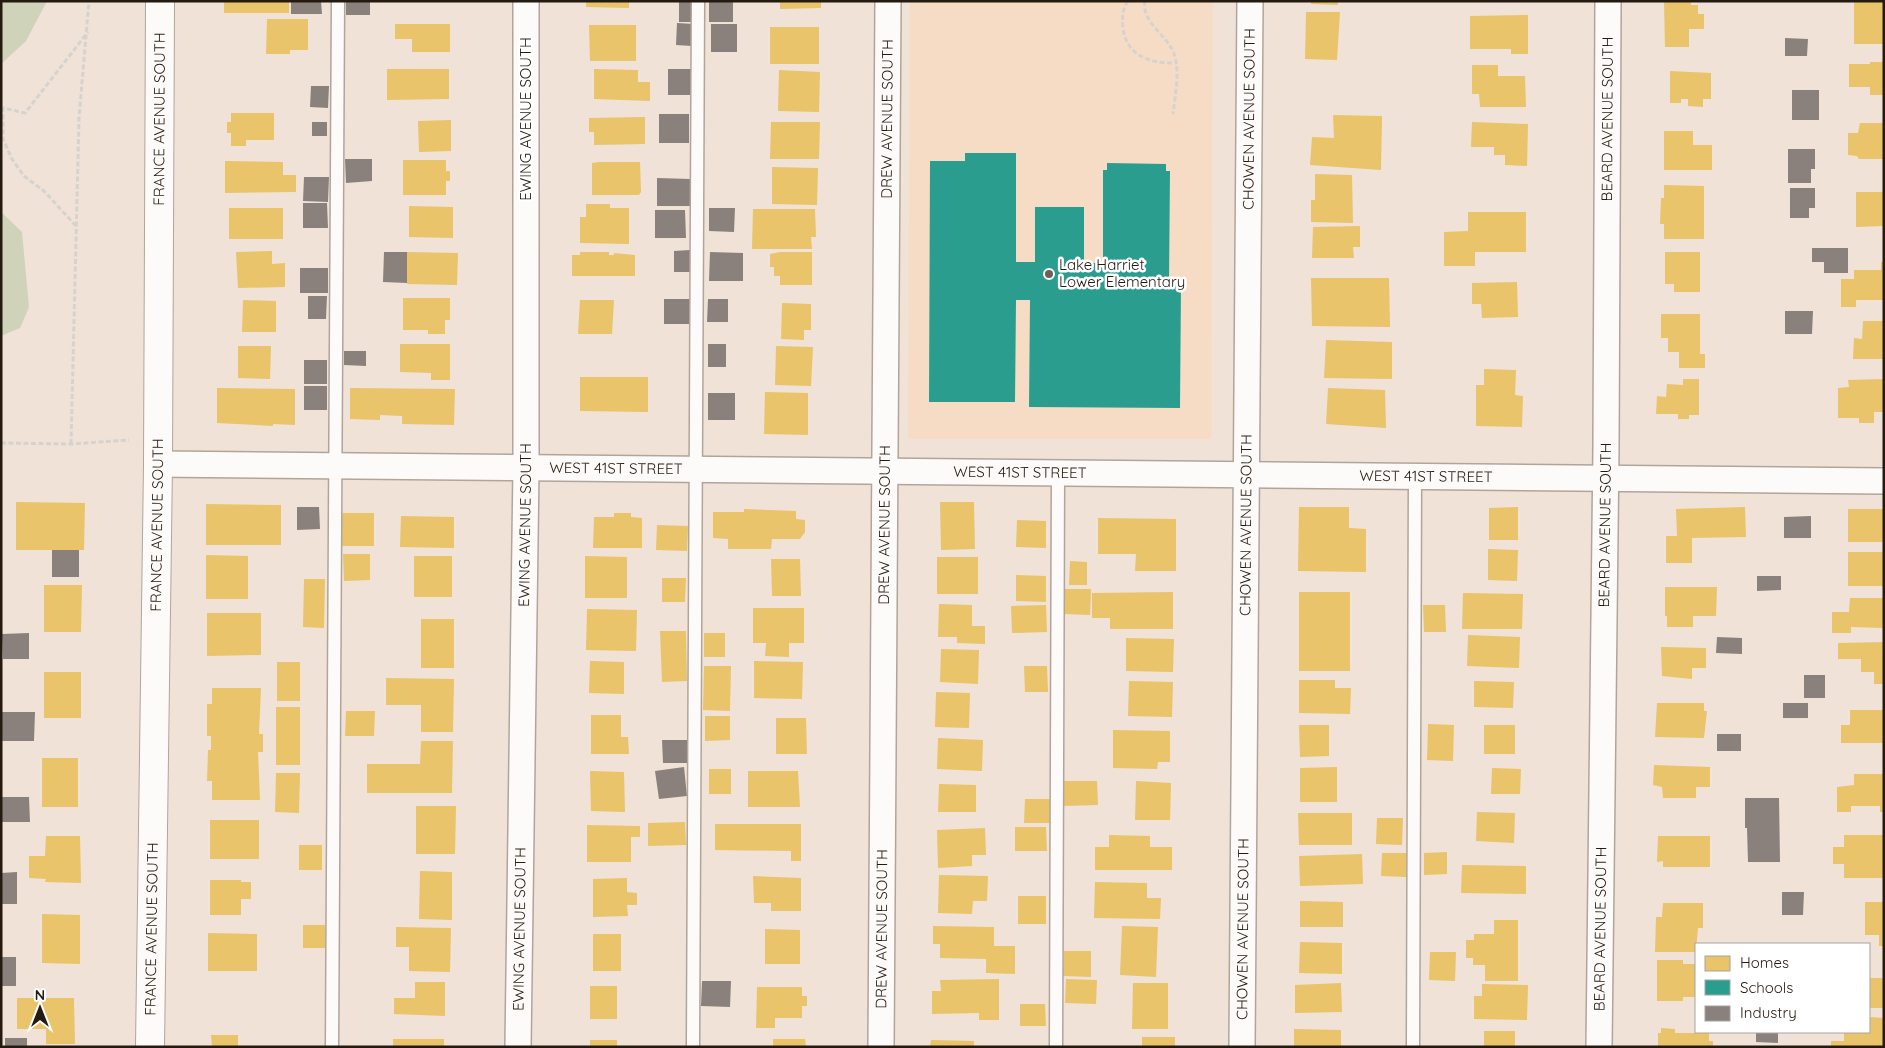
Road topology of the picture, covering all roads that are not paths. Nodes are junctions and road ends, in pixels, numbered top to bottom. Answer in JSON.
{"nodes":[{"id":1,"x":160,"y":1,"type":"edge"},
{"id":2,"x":338,"y":1,"type":"edge"},
{"id":3,"x":526,"y":1,"type":"edge"},
{"id":4,"x":698,"y":1,"type":"edge"},
{"id":5,"x":888,"y":1,"type":"edge"},
{"id":6,"x":1250,"y":1,"type":"edge"},
{"id":7,"x":1608,"y":1,"type":"edge"},
{"id":8,"x":158,"y":464,"type":"junction"},
{"id":9,"x":335,"y":466,"type":"junction"},
{"id":10,"x":526,"y":468,"type":"junction"},
{"id":11,"x":696,"y":469,"type":"junction"},
{"id":12,"x":886,"y":471,"type":"junction"},
{"id":13,"x":1058,"y":473,"type":"junction"},
{"id":14,"x":1248,"y":475,"type":"junction"},
{"id":15,"x":1414,"y":477,"type":"junction"},
{"id":16,"x":1606,"y":479,"type":"junction"},
{"id":17,"x":1884,"y":482,"type":"edge"},
{"id":18,"x":150,"y":1047,"type":"edge"},
{"id":19,"x":332,"y":1047,"type":"edge"},
{"id":20,"x":518,"y":1047,"type":"edge"},
{"id":21,"x":693,"y":1047,"type":"edge"},
{"id":22,"x":881,"y":1047,"type":"edge"},
{"id":23,"x":1056,"y":1047,"type":"edge"},
{"id":24,"x":1242,"y":1047,"type":"edge"},
{"id":25,"x":1413,"y":1047,"type":"edge"},
{"id":26,"x":1599,"y":1047,"type":"edge"}],
"edges":[{"from":1,"to":8,"type":"main road","name":"FRANCE AVENUE SOUTH"},
{"from":2,"to":9,"type":"lane"},
{"from":3,"to":10,"type":"street","name":"EWING AVENUE SOUTH"},
{"from":4,"to":11,"type":"lane"},
{"from":5,"to":12,"type":"street","name":"DREW AVENUE SOUTH"},
{"from":6,"to":14,"type":"street","name":"CHOWEN AVENUE SOUTH"},
{"from":7,"to":16,"type":"street","name":"BEARD AVENUE SOUTH"},
{"from":8,"to":9,"type":"street","name":"WEST 41ST STREET"},
{"from":8,"to":18,"type":"main road","name":"FRANCE AVENUE SOUTH"},
{"from":9,"to":10,"type":"street","name":"WEST 41ST STREET"},
{"from":9,"to":19,"type":"lane"},
{"from":10,"to":11,"type":"street","name":"WEST 41ST STREET"},
{"from":10,"to":20,"type":"street","name":"EWING AVENUE SOUTH"},
{"from":11,"to":12,"type":"street","name":"WEST 41ST STREET"},
{"from":11,"to":21,"type":"lane"},
{"from":12,"to":13,"type":"street","name":"WEST 41ST STREET"},
{"from":12,"to":22,"type":"street","name":"DREW AVENUE SOUTH"},
{"from":13,"to":14,"type":"street","name":"WEST 41ST STREET"},
{"from":13,"to":23,"type":"lane"},
{"from":14,"to":15,"type":"street","name":"WEST 41ST STREET"},
{"from":14,"to":24,"type":"street","name":"CHOWEN AVENUE SOUTH"},
{"from":15,"to":16,"type":"street","name":"WEST 41ST STREET"},
{"from":15,"to":25,"type":"lane"},
{"from":16,"to":17,"type":"street","name":"WEST 41ST STREET"},
{"from":16,"to":26,"type":"street","name":"BEARD AVENUE SOUTH"}]}
